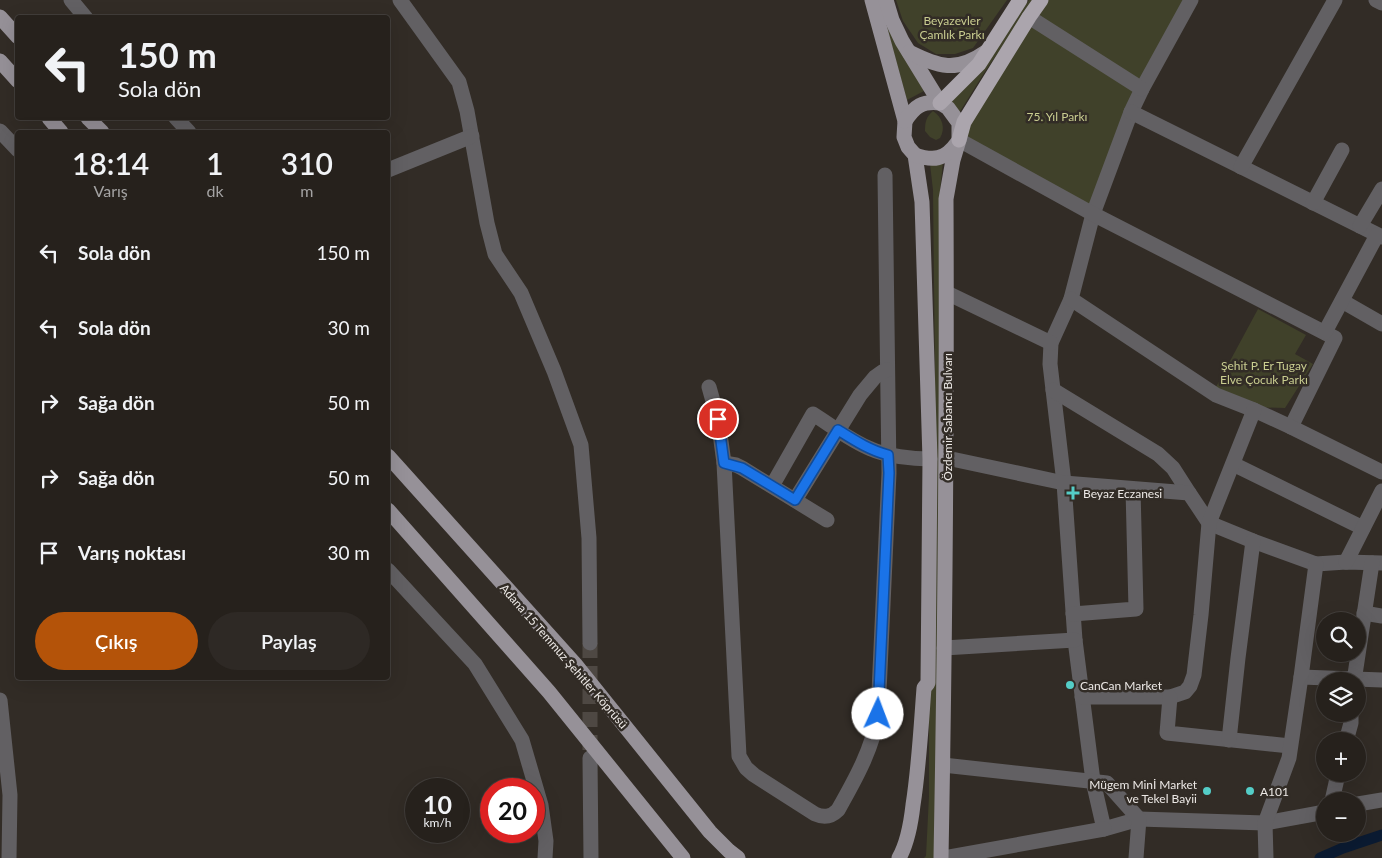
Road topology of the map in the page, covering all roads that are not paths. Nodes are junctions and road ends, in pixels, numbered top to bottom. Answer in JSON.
{"nodes":[{"id":1,"x":71,"y":0,"type":"edge"},
{"id":2,"x":400,"y":0,"type":"edge"},
{"id":3,"x":872,"y":0,"type":"edge"},
{"id":4,"x":886,"y":0,"type":"edge"},
{"id":5,"x":1020,"y":0,"type":"edge"},
{"id":6,"x":1041,"y":0,"type":"edge"},
{"id":7,"x":1191,"y":0,"type":"edge"},
{"id":8,"x":1334,"y":0,"type":"edge"},
{"id":9,"x":1376,"y":0,"type":"edge"},
{"id":10,"x":1382,"y":2,"type":"edge"},
{"id":11,"x":84,"y":15,"type":"edge"},
{"id":12,"x":0,"y":17,"type":"edge"},
{"id":13,"x":1029,"y":17,"type":"junction"},
{"id":14,"x":15,"y":34,"type":"edge"},
{"id":15,"x":908,"y":52,"type":"junction"},
{"id":16,"x":986,"y":52,"type":"junction"},
{"id":17,"x":0,"y":61,"type":"edge"},
{"id":18,"x":15,"y":78,"type":"edge"},
{"id":19,"x":1142,"y":89,"type":"junction"},
{"id":20,"x":940,"y":103,"type":"junction"},
{"id":21,"x":1130,"y":112,"type":"junction"},
{"id":22,"x":51,"y":120,"type":"edge"},
{"id":23,"x":90,"y":120,"type":"edge"},
{"id":24,"x":178,"y":120,"type":"edge"},
{"id":25,"x":905,"y":121,"type":"junction"},
{"id":26,"x":60,"y":130,"type":"edge"},
{"id":27,"x":100,"y":130,"type":"edge"},
{"id":28,"x":187,"y":130,"type":"edge"},
{"id":29,"x":0,"y":131,"type":"edge"},
{"id":30,"x":472,"y":136,"type":"junction"},
{"id":31,"x":959,"y":140,"type":"junction"},
{"id":32,"x":15,"y":147,"type":"edge"},
{"id":33,"x":1342,"y":150,"type":"dead end"},
{"id":34,"x":915,"y":155,"type":"junction"},
{"id":35,"x":1241,"y":167,"type":"junction"},
{"id":36,"x":390,"y":169,"type":"edge"},
{"id":37,"x":885,"y":175,"type":"dead end"},
{"id":38,"x":1382,"y":189,"type":"edge"},
{"id":39,"x":1313,"y":203,"type":"junction"},
{"id":40,"x":1093,"y":214,"type":"junction"},
{"id":41,"x":1360,"y":226,"type":"junction"},
{"id":42,"x":1380,"y":236,"type":"edge"},
{"id":43,"x":947,"y":294,"type":"junction"},
{"id":44,"x":1071,"y":299,"type":"junction"},
{"id":45,"x":1342,"y":300,"type":"junction"},
{"id":46,"x":1382,"y":324,"type":"edge"},
{"id":47,"x":1325,"y":332,"type":"junction"},
{"id":48,"x":1051,"y":343,"type":"junction"},
{"id":49,"x":887,"y":370,"type":"junction"},
{"id":50,"x":709,"y":387,"type":"dead end"},
{"id":51,"x":1053,"y":390,"type":"junction"},
{"id":52,"x":1254,"y":410,"type":"junction"},
{"id":53,"x":1292,"y":427,"type":"junction"},
{"id":54,"x":838,"y":430,"type":"junction"},
{"id":55,"x":888,"y":455,"type":"junction"},
{"id":56,"x":390,"y":458,"type":"edge"},
{"id":57,"x":947,"y":458,"type":"junction"},
{"id":58,"x":930,"y":459,"type":"junction"},
{"id":59,"x":724,"y":463,"type":"junction"},
{"id":60,"x":1232,"y":464,"type":"junction"},
{"id":61,"x":1382,"y":472,"type":"edge"},
{"id":62,"x":1064,"y":483,"type":"junction"},
{"id":63,"x":772,"y":486,"type":"junction"},
{"id":64,"x":1133,"y":489,"type":"junction"},
{"id":65,"x":1382,"y":491,"type":"edge"},
{"id":66,"x":1189,"y":493,"type":"junction"},
{"id":67,"x":795,"y":500,"type":"junction"},
{"id":68,"x":390,"y":512,"type":"edge"},
{"id":69,"x":827,"y":520,"type":"dead end"},
{"id":70,"x":1209,"y":523,"type":"junction"},
{"id":71,"x":1363,"y":528,"type":"junction"},
{"id":72,"x":1253,"y":541,"type":"junction"},
{"id":73,"x":1346,"y":562,"type":"junction"},
{"id":74,"x":1377,"y":563,"type":"edge"},
{"id":75,"x":1316,"y":564,"type":"junction"},
{"id":76,"x":390,"y":572,"type":"edge"},
{"id":77,"x":1364,"y":612,"type":"edge"},
{"id":78,"x":1366,"y":613,"type":"edge"},
{"id":79,"x":1073,"y":614,"type":"junction"},
{"id":80,"x":1382,"y":616,"type":"edge"},
{"id":81,"x":1075,"y":640,"type":"junction"},
{"id":82,"x":590,"y":643,"type":"tunnel mouth"},
{"id":83,"x":944,"y":648,"type":"junction"},
{"id":84,"x":1301,"y":677,"type":"junction"},
{"id":85,"x":1316,"y":678,"type":"edge"},
{"id":86,"x":1366,"y":680,"type":"edge"},
{"id":87,"x":1382,"y":680,"type":"edge"},
{"id":88,"x":1082,"y":697,"type":"junction"},
{"id":89,"x":1170,"y":697,"type":"junction"},
{"id":90,"x":0,"y":700,"type":"edge"},
{"id":91,"x":1,"y":717,"type":"edge"},
{"id":92,"x":1229,"y":740,"type":"junction"},
{"id":93,"x":1290,"y":746,"type":"junction"},
{"id":94,"x":3,"y":748,"type":"edge"},
{"id":95,"x":590,"y":758,"type":"tunnel mouth"},
{"id":96,"x":942,"y":765,"type":"junction"},
{"id":97,"x":1093,"y":780,"type":"junction"},
{"id":98,"x":4,"y":782,"type":"edge"},
{"id":99,"x":1381,"y":798,"type":"edge"},
{"id":100,"x":1366,"y":802,"type":"edge"},
{"id":101,"x":1316,"y":814,"type":"edge"},
{"id":102,"x":1139,"y":819,"type":"junction"},
{"id":103,"x":1265,"y":823,"type":"junction"},
{"id":104,"x":1104,"y":829,"type":"junction"},
{"id":105,"x":0,"y":853,"type":"edge"},
{"id":106,"x":9,"y":858,"type":"edge"},
{"id":107,"x":545,"y":858,"type":"edge"},
{"id":108,"x":591,"y":858,"type":"edge"},
{"id":109,"x":682,"y":858,"type":"edge"},
{"id":110,"x":738,"y":858,"type":"edge"},
{"id":111,"x":899,"y":858,"type":"edge"},
{"id":112,"x":943,"y":858,"type":"edge"},
{"id":113,"x":1136,"y":858,"type":"edge"},
{"id":114,"x":1266,"y":858,"type":"edge"}],
"edges":[{"from":1,"to":11,"type":"street"},
{"from":2,"to":30,"type":"street"},
{"from":3,"to":25,"type":"main road","name":"Özdemir Sabancı Bulvarı"},
{"from":4,"to":15,"type":"main road","name":"Özdemir Sabancı Bulvarı"},
{"from":5,"to":16,"type":"highway"},
{"from":6,"to":13,"type":"highway"},
{"from":7,"to":19,"type":"street"},
{"from":8,"to":35,"type":"street"},
{"from":9,"to":10,"type":"street"},
{"from":12,"to":14,"type":"main road"},
{"from":13,"to":19,"type":"street"},
{"from":13,"to":31,"type":"highway"},
{"from":15,"to":16,"type":"main road"},
{"from":15,"to":20,"type":"main road","name":"Özdemir Sabancı Bulvarı"},
{"from":16,"to":20,"type":"highway"},
{"from":17,"to":18,"type":"main road"},
{"from":19,"to":21,"type":"street"},
{"from":20,"to":25,"type":"main road"},
{"from":20,"to":31,"type":"main road","name":"Özdemir Sabancı Bulvarı"},
{"from":21,"to":35,"type":"street"},
{"from":21,"to":40,"type":"street"},
{"from":22,"to":26,"type":"main road"},
{"from":23,"to":27,"type":"main road"},
{"from":24,"to":28,"type":"street"},
{"from":25,"to":34,"type":"main road","name":"Özdemir Sabancı Bulvarı"},
{"from":29,"to":32,"type":"street"},
{"from":30,"to":36,"type":"street"},
{"from":30,"to":82,"type":"street"},
{"from":31,"to":34,"type":"main road"},
{"from":31,"to":40,"type":"street"},
{"from":31,"to":43,"type":"main road","name":"Özdemir Sabancı Bulvarı"},
{"from":33,"to":39,"type":"street"},
{"from":34,"to":58,"type":"main road","name":"Özdemir Sabancı Bulvarı"},
{"from":35,"to":39,"type":"street"},
{"from":37,"to":49,"type":"street"},
{"from":38,"to":41,"type":"street"},
{"from":39,"to":41,"type":"street"},
{"from":40,"to":44,"type":"street"},
{"from":40,"to":47,"type":"street"},
{"from":41,"to":42,"type":"street"},
{"from":42,"to":45,"type":"street"},
{"from":43,"to":48,"type":"street"},
{"from":43,"to":57,"type":"main road","name":"Özdemir Sabancı Bulvarı"},
{"from":44,"to":48,"type":"street"},
{"from":44,"to":52,"type":"street"},
{"from":45,"to":46,"type":"street"},
{"from":45,"to":47,"type":"street"},
{"from":47,"to":53,"type":"street"},
{"from":48,"to":51,"type":"street"},
{"from":49,"to":54,"type":"street"},
{"from":49,"to":55,"type":"street"},
{"from":50,"to":59,"type":"street"},
{"from":51,"to":62,"type":"street"},
{"from":51,"to":66,"type":"street"},
{"from":52,"to":53,"type":"street"},
{"from":52,"to":60,"type":"street"},
{"from":53,"to":61,"type":"street"},
{"from":54,"to":55,"type":"street"},
{"from":54,"to":63,"type":"street"},
{"from":54,"to":67,"type":"street"},
{"from":55,"to":58,"type":"street"},
{"from":55,"to":59,"type":"street"},
{"from":56,"to":110,"type":"main road","name":"Adana 15 Temmuz Şehitler Köprüsü"},
{"from":57,"to":62,"type":"street"},
{"from":57,"to":83,"type":"main road","name":"Özdemir Sabancı Bulvarı"},
{"from":58,"to":111,"type":"main road","name":"Özdemir Sabancı Bulvarı"},
{"from":59,"to":63,"type":"street"},
{"from":60,"to":70,"type":"street"},
{"from":60,"to":71,"type":"street"},
{"from":62,"to":64,"type":"street"},
{"from":62,"to":79,"type":"street"},
{"from":63,"to":67,"type":"street"},
{"from":64,"to":66,"type":"street"},
{"from":64,"to":79,"type":"street"},
{"from":65,"to":71,"type":"street"},
{"from":66,"to":70,"type":"street"},
{"from":67,"to":69,"type":"street"},
{"from":68,"to":109,"type":"main road"},
{"from":70,"to":72,"type":"street"},
{"from":70,"to":89,"type":"street"},
{"from":71,"to":73,"type":"street"},
{"from":72,"to":75,"type":"street"},
{"from":72,"to":92,"type":"street"},
{"from":73,"to":74,"type":"street"},
{"from":73,"to":75,"type":"street"},
{"from":74,"to":77,"type":"street"},
{"from":75,"to":84,"type":"street"},
{"from":76,"to":107,"type":"street"},
{"from":78,"to":80,"type":"street"},
{"from":79,"to":81,"type":"street"},
{"from":81,"to":83,"type":"street"},
{"from":81,"to":88,"type":"street"},
{"from":83,"to":96,"type":"main road","name":"Özdemir Sabancı Bulvarı"},
{"from":84,"to":85,"type":"street"},
{"from":84,"to":93,"type":"street"},
{"from":86,"to":87,"type":"street"},
{"from":88,"to":89,"type":"street"},
{"from":88,"to":97,"type":"street"},
{"from":89,"to":92,"type":"street"},
{"from":90,"to":91,"type":"street"},
{"from":91,"to":94,"type":"street"},
{"from":92,"to":93,"type":"street"},
{"from":93,"to":103,"type":"street"},
{"from":94,"to":98,"type":"street"},
{"from":95,"to":108,"type":"street"},
{"from":96,"to":97,"type":"street"},
{"from":96,"to":112,"type":"main road","name":"Özdemir Sabancı Bulvarı"},
{"from":97,"to":102,"type":"street"},
{"from":97,"to":104,"type":"street"},
{"from":98,"to":106,"type":"street"},
{"from":99,"to":100,"type":"street"},
{"from":101,"to":103,"type":"street"},
{"from":102,"to":103,"type":"street"},
{"from":102,"to":104,"type":"street"},
{"from":102,"to":113,"type":"street"},
{"from":103,"to":114,"type":"street"},
{"from":104,"to":112,"type":"street"},
{"from":105,"to":106,"type":"street"}]}
